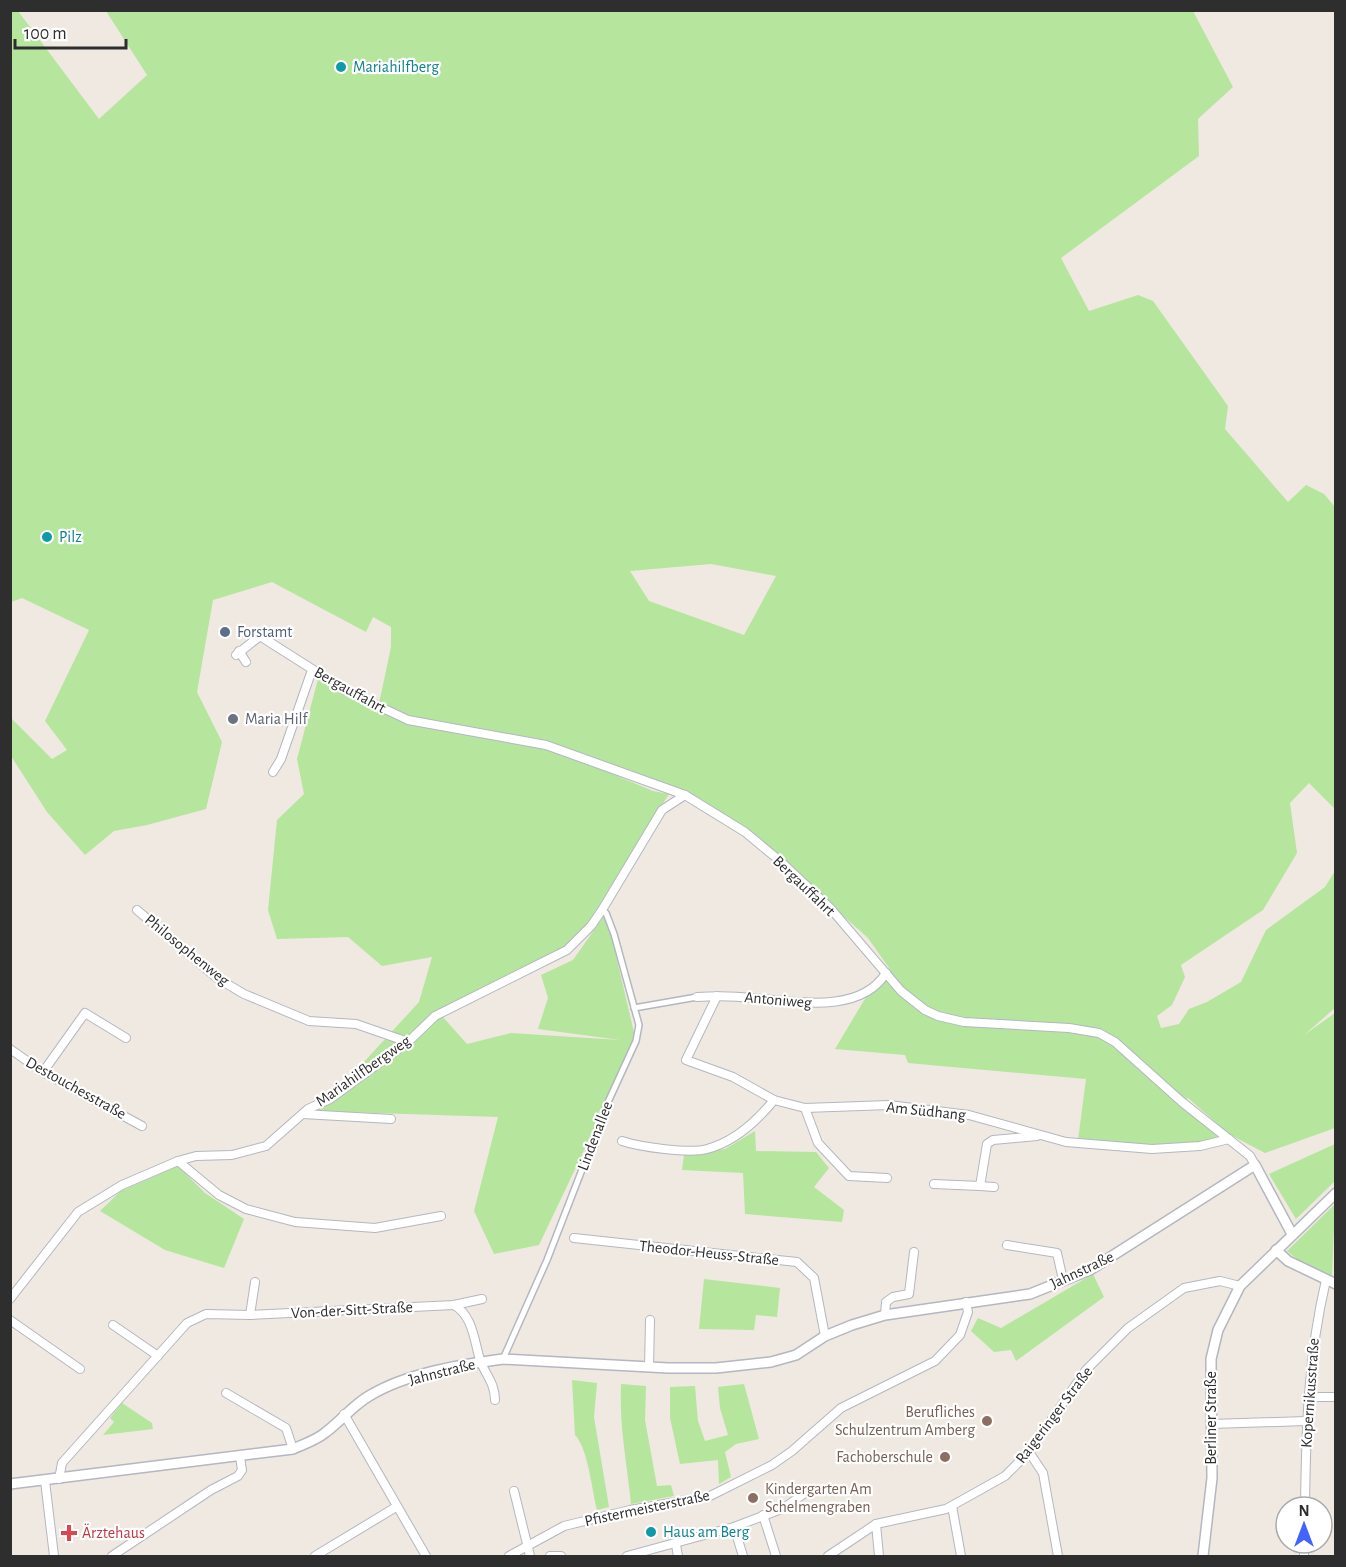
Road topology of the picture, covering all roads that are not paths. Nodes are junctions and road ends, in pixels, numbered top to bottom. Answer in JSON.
{"nodes":[{"id":1,"x":246,"y":662,"type":"dead end"},
{"id":2,"x":312,"y":670,"type":"junction"},
{"id":3,"x":273,"y":772,"type":"dead end"},
{"id":4,"x":685,"y":795,"type":"junction"},
{"id":5,"x":137,"y":910,"type":"dead end"},
{"id":6,"x":602,"y":910,"type":"junction"},
{"id":7,"x":886,"y":973,"type":"junction"},
{"id":8,"x":717,"y":996,"type":"junction"},
{"id":9,"x":697,"y":997,"type":"joint"},
{"id":10,"x":634,"y":1008,"type":"junction"},
{"id":11,"x":126,"y":1038,"type":"dead end"},
{"id":12,"x":408,"y":1042,"type":"junction"},
{"id":13,"x":10,"y":1049,"type":"edge"},
{"id":14,"x":43,"y":1072,"type":"junction"},
{"id":15,"x":774,"y":1100,"type":"junction"},
{"id":16,"x":805,"y":1108,"type":"junction"},
{"id":17,"x":303,"y":1114,"type":"junction"},
{"id":18,"x":392,"y":1119,"type":"dead end"},
{"id":19,"x":142,"y":1126,"type":"dead end"},
{"id":20,"x":1044,"y":1135,"type":"junction"},
{"id":21,"x":1228,"y":1139,"type":"junction"},
{"id":22,"x":622,"y":1141,"type":"dead end"},
{"id":23,"x":178,"y":1161,"type":"junction"},
{"id":24,"x":1256,"y":1165,"type":"junction"},
{"id":25,"x":887,"y":1178,"type":"dead end"},
{"id":26,"x":934,"y":1184,"type":"dead end"},
{"id":27,"x":980,"y":1186,"type":"junction"},
{"id":28,"x":994,"y":1187,"type":"dead end"},
{"id":29,"x":1335,"y":1193,"type":"edge"},
{"id":30,"x":441,"y":1216,"type":"dead end"},
{"id":31,"x":1292,"y":1234,"type":"junction"},
{"id":32,"x":574,"y":1238,"type":"dead end"},
{"id":33,"x":1007,"y":1245,"type":"dead end"},
{"id":34,"x":1276,"y":1250,"type":"junction"},
{"id":35,"x":914,"y":1252,"type":"dead end"},
{"id":36,"x":1063,"y":1280,"type":"junction"},
{"id":37,"x":255,"y":1282,"type":"dead end"},
{"id":38,"x":1331,"y":1282,"type":"edge"},
{"id":39,"x":1240,"y":1286,"type":"junction"},
{"id":40,"x":10,"y":1299,"type":"edge"},
{"id":41,"x":482,"y":1299,"type":"dead end"},
{"id":42,"x":966,"y":1302,"type":"junction"},
{"id":43,"x":454,"y":1305,"type":"junction"},
{"id":44,"x":250,"y":1315,"type":"junction"},
{"id":45,"x":885,"y":1315,"type":"junction"},
{"id":46,"x":10,"y":1320,"type":"edge"},
{"id":47,"x":650,"y":1320,"type":"dead end"},
{"id":48,"x":112,"y":1325,"type":"dead end"},
{"id":49,"x":825,"y":1336,"type":"junction"},
{"id":50,"x":158,"y":1356,"type":"junction"},
{"id":51,"x":503,"y":1359,"type":"junction"},
{"id":52,"x":481,"y":1362,"type":"junction"},
{"id":53,"x":649,"y":1367,"type":"junction"},
{"id":54,"x":80,"y":1369,"type":"dead end"},
{"id":55,"x":226,"y":1393,"type":"dead end"},
{"id":56,"x":1308,"y":1397,"type":"junction"},
{"id":57,"x":1335,"y":1397,"type":"edge"},
{"id":58,"x":495,"y":1400,"type":"dead end"},
{"id":59,"x":344,"y":1414,"type":"junction"},
{"id":60,"x":1306,"y":1421,"type":"junction"},
{"id":61,"x":1211,"y":1424,"type":"junction"},
{"id":62,"x":293,"y":1449,"type":"junction"},
{"id":63,"x":1029,"y":1452,"type":"junction"},
{"id":64,"x":240,"y":1457,"type":"junction"},
{"id":65,"x":59,"y":1479,"type":"junction"},
{"id":66,"x":45,"y":1481,"type":"junction"},
{"id":67,"x":10,"y":1484,"type":"edge"},
{"id":68,"x":808,"y":1490,"type":"dead end"},
{"id":69,"x":514,"y":1491,"type":"dead end"},
{"id":70,"x":1305,"y":1495,"type":"edge"},
{"id":71,"x":952,"y":1506,"type":"junction"},
{"id":72,"x":396,"y":1507,"type":"junction"},
{"id":73,"x":763,"y":1515,"type":"junction"},
{"id":74,"x":876,"y":1524,"type":"junction"},
{"id":75,"x":734,"y":1527,"type":"junction"},
{"id":76,"x":676,"y":1545,"type":"junction"},
{"id":77,"x":527,"y":1546,"type":"junction"},
{"id":78,"x":54,"y":1557,"type":"edge"},
{"id":79,"x":111,"y":1557,"type":"edge"},
{"id":80,"x":315,"y":1557,"type":"edge"},
{"id":81,"x":426,"y":1557,"type":"edge"},
{"id":82,"x":509,"y":1557,"type":"edge"},
{"id":83,"x":530,"y":1557,"type":"edge"},
{"id":84,"x":550,"y":1557,"type":"edge"},
{"id":85,"x":561,"y":1557,"type":"edge"},
{"id":86,"x":627,"y":1557,"type":"edge"},
{"id":87,"x":678,"y":1557,"type":"edge"},
{"id":88,"x":743,"y":1557,"type":"edge"},
{"id":89,"x":776,"y":1557,"type":"edge"},
{"id":90,"x":828,"y":1557,"type":"edge"},
{"id":91,"x":879,"y":1557,"type":"edge"},
{"id":92,"x":961,"y":1557,"type":"edge"},
{"id":93,"x":1058,"y":1557,"type":"edge"},
{"id":94,"x":1203,"y":1557,"type":"edge"}],
"edges":[{"from":1,"to":2,"type":"street","name":"Bergauffahrt"},
{"from":2,"to":3,"type":"street"},
{"from":2,"to":4,"type":"street","name":"Bergauffahrt"},
{"from":4,"to":6,"type":"street","name":"Mariahilfbergweg"},
{"from":4,"to":7,"type":"street","name":"Bergauffahrt"},
{"from":5,"to":12,"type":"street","name":"Philosophenweg"},
{"from":6,"to":10,"type":"street","name":"Lindenallee"},
{"from":6,"to":12,"type":"street","name":"Mariahilfbergweg"},
{"from":7,"to":8,"type":"street","name":"Antoniweg"},
{"from":7,"to":21,"type":"street","name":"Bergauffahrt"},
{"from":8,"to":9,"type":"street","name":"Antoniweg"},
{"from":8,"to":15,"type":"street","name":"Am Südhang"},
{"from":9,"to":10,"type":"street"},
{"from":10,"to":51,"type":"street","name":"Lindenallee"},
{"from":11,"to":14,"type":"street"},
{"from":12,"to":17,"type":"street","name":"Mariahilfbergweg"},
{"from":13,"to":14,"type":"street","name":"Destouchesstraße"},
{"from":14,"to":19,"type":"street","name":"Destouchesstraße"},
{"from":15,"to":16,"type":"street","name":"Am Südhang"},
{"from":15,"to":22,"type":"street"},
{"from":16,"to":20,"type":"street","name":"Am Südhang"},
{"from":16,"to":25,"type":"street"},
{"from":17,"to":18,"type":"street"},
{"from":17,"to":23,"type":"street","name":"Mariahilfbergweg"},
{"from":20,"to":21,"type":"street","name":"Am Südhang"},
{"from":20,"to":27,"type":"street","name":"Am Südhang"},
{"from":21,"to":24,"type":"street","name":"Bergauffahrt"},
{"from":23,"to":30,"type":"street"},
{"from":23,"to":40,"type":"street","name":"Mariahilfbergweg"},
{"from":24,"to":31,"type":"street","name":"Bergauffahrt"},
{"from":24,"to":36,"type":"street","name":"Jahnstraße"},
{"from":26,"to":27,"type":"street"},
{"from":27,"to":28,"type":"street"},
{"from":29,"to":31,"type":"street","name":"Berliner Straße"},
{"from":31,"to":34,"type":"street","name":"Berliner Straße"},
{"from":32,"to":49,"type":"street","name":"Theodor-Heuss-Straße"},
{"from":33,"to":36,"type":"street"},
{"from":34,"to":38,"type":"street"},
{"from":34,"to":39,"type":"street","name":"Berliner Straße"},
{"from":35,"to":45,"type":"street"},
{"from":36,"to":42,"type":"street","name":"Jahnstraße"},
{"from":37,"to":44,"type":"street"},
{"from":38,"to":56,"type":"street","name":"Kopernikusstraße"},
{"from":39,"to":61,"type":"street","name":"Berliner Straße"},
{"from":39,"to":63,"type":"street","name":"Raigeringer Straße"},
{"from":41,"to":43,"type":"street","name":"Von-der-Sitt-Straße"},
{"from":42,"to":45,"type":"street","name":"Jahnstraße"},
{"from":42,"to":77,"type":"street","name":"Pfistermeisterstraße"},
{"from":43,"to":44,"type":"street","name":"Von-der-Sitt-Straße"},
{"from":43,"to":52,"type":"street"},
{"from":44,"to":50,"type":"street","name":"Von-der-Sitt-Straße"},
{"from":45,"to":49,"type":"street","name":"Jahnstraße"},
{"from":46,"to":54,"type":"street"},
{"from":47,"to":53,"type":"street"},
{"from":48,"to":50,"type":"street"},
{"from":49,"to":53,"type":"street","name":"Jahnstraße"},
{"from":50,"to":65,"type":"street","name":"Von-der-Sitt-Straße"},
{"from":51,"to":52,"type":"street","name":"Jahnstraße"},
{"from":51,"to":53,"type":"street","name":"Jahnstraße"},
{"from":52,"to":58,"type":"street"},
{"from":52,"to":59,"type":"street","name":"Jahnstraße"},
{"from":55,"to":62,"type":"street"},
{"from":56,"to":57,"type":"street"},
{"from":56,"to":60,"type":"street","name":"Kopernikusstraße"},
{"from":59,"to":62,"type":"street","name":"Jahnstraße"},
{"from":59,"to":72,"type":"street"},
{"from":60,"to":61,"type":"street"},
{"from":60,"to":70,"type":"street","name":"Kopernikusstraße"},
{"from":61,"to":94,"type":"street","name":"Berliner Straße"},
{"from":62,"to":64,"type":"street","name":"Jahnstraße"},
{"from":63,"to":71,"type":"street","name":"Raigeringer Straße"},
{"from":63,"to":93,"type":"street"},
{"from":64,"to":65,"type":"street","name":"Jahnstraße"},
{"from":64,"to":79,"type":"street"},
{"from":65,"to":66,"type":"street","name":"Jahnstraße"},
{"from":66,"to":67,"type":"street","name":"Jahnstraße"},
{"from":66,"to":78,"type":"street"},
{"from":68,"to":73,"type":"street"},
{"from":69,"to":77,"type":"street"},
{"from":71,"to":74,"type":"street","name":"Raigeringer Straße"},
{"from":71,"to":92,"type":"street"},
{"from":72,"to":80,"type":"street"},
{"from":72,"to":81,"type":"street"},
{"from":73,"to":75,"type":"street"},
{"from":73,"to":89,"type":"street"},
{"from":74,"to":90,"type":"street","name":"Raigeringer Straße"},
{"from":74,"to":91,"type":"street"},
{"from":75,"to":76,"type":"street"},
{"from":75,"to":88,"type":"street"},
{"from":76,"to":86,"type":"street"},
{"from":76,"to":87,"type":"street"},
{"from":77,"to":82,"type":"street","name":"Pfistermeisterstraße"},
{"from":77,"to":83,"type":"street"},
{"from":84,"to":85,"type":"street"}]}
